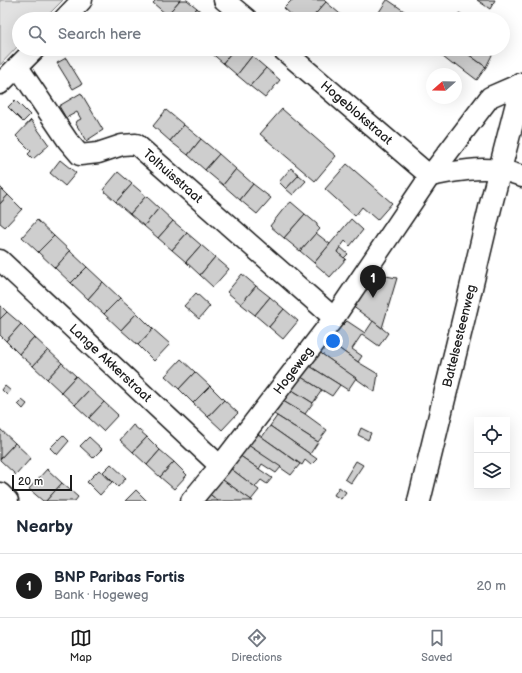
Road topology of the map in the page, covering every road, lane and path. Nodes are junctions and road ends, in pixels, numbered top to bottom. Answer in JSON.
{"nodes":[{"id":1,"x":82,"y":0,"type":"edge"},
{"id":2,"x":224,"y":0,"type":"edge"},
{"id":3,"x":71,"y":12,"type":"edge"},
{"id":4,"x":239,"y":12,"type":"edge"},
{"id":5,"x":28,"y":56,"type":"edge"},
{"id":6,"x":290,"y":56,"type":"edge"},
{"id":7,"x":18,"y":67,"type":"junction"},
{"id":8,"x":0,"y":84,"type":"edge"},
{"id":9,"x":522,"y":84,"type":"edge"},
{"id":10,"x":500,"y":170,"type":"junction"},
{"id":11,"x":430,"y":176,"type":"junction"},
{"id":12,"x":522,"y":177,"type":"edge"},
{"id":13,"x":0,"y":260,"type":"edge"},
{"id":14,"x":334,"y":318,"type":"junction"},
{"id":15,"x":220,"y":466,"type":"junction"},
{"id":16,"x":0,"y":494,"type":"edge"},
{"id":17,"x":8,"y":501,"type":"edge"},
{"id":18,"x":191,"y":501,"type":"edge"},
{"id":19,"x":419,"y":501,"type":"edge"}],
"edges":[{"from":1,"to":3,"type":"street"},
{"from":2,"to":4,"type":"street"},
{"from":5,"to":7,"type":"street"},
{"from":6,"to":11,"type":"street","name":"Hogeblokstraat"},
{"from":7,"to":8,"type":"street"},
{"from":7,"to":14,"type":"street","name":"Tolhuisstraat"},
{"from":9,"to":10,"type":"main road","name":"Battelsesteenweg"},
{"from":9,"to":11,"type":"street","name":"Hogeweg"},
{"from":10,"to":11,"type":"street"},
{"from":10,"to":12,"type":"street"},
{"from":10,"to":19,"type":"main road","name":"Battelsesteenweg"},
{"from":11,"to":14,"type":"street","name":"Hogeweg"},
{"from":13,"to":15,"type":"street","name":"Lange Akkerstraat"},
{"from":14,"to":15,"type":"street","name":"Hogeweg"},
{"from":15,"to":18,"type":"street","name":"Hogeweg"},
{"from":16,"to":17,"type":"street"}]}
